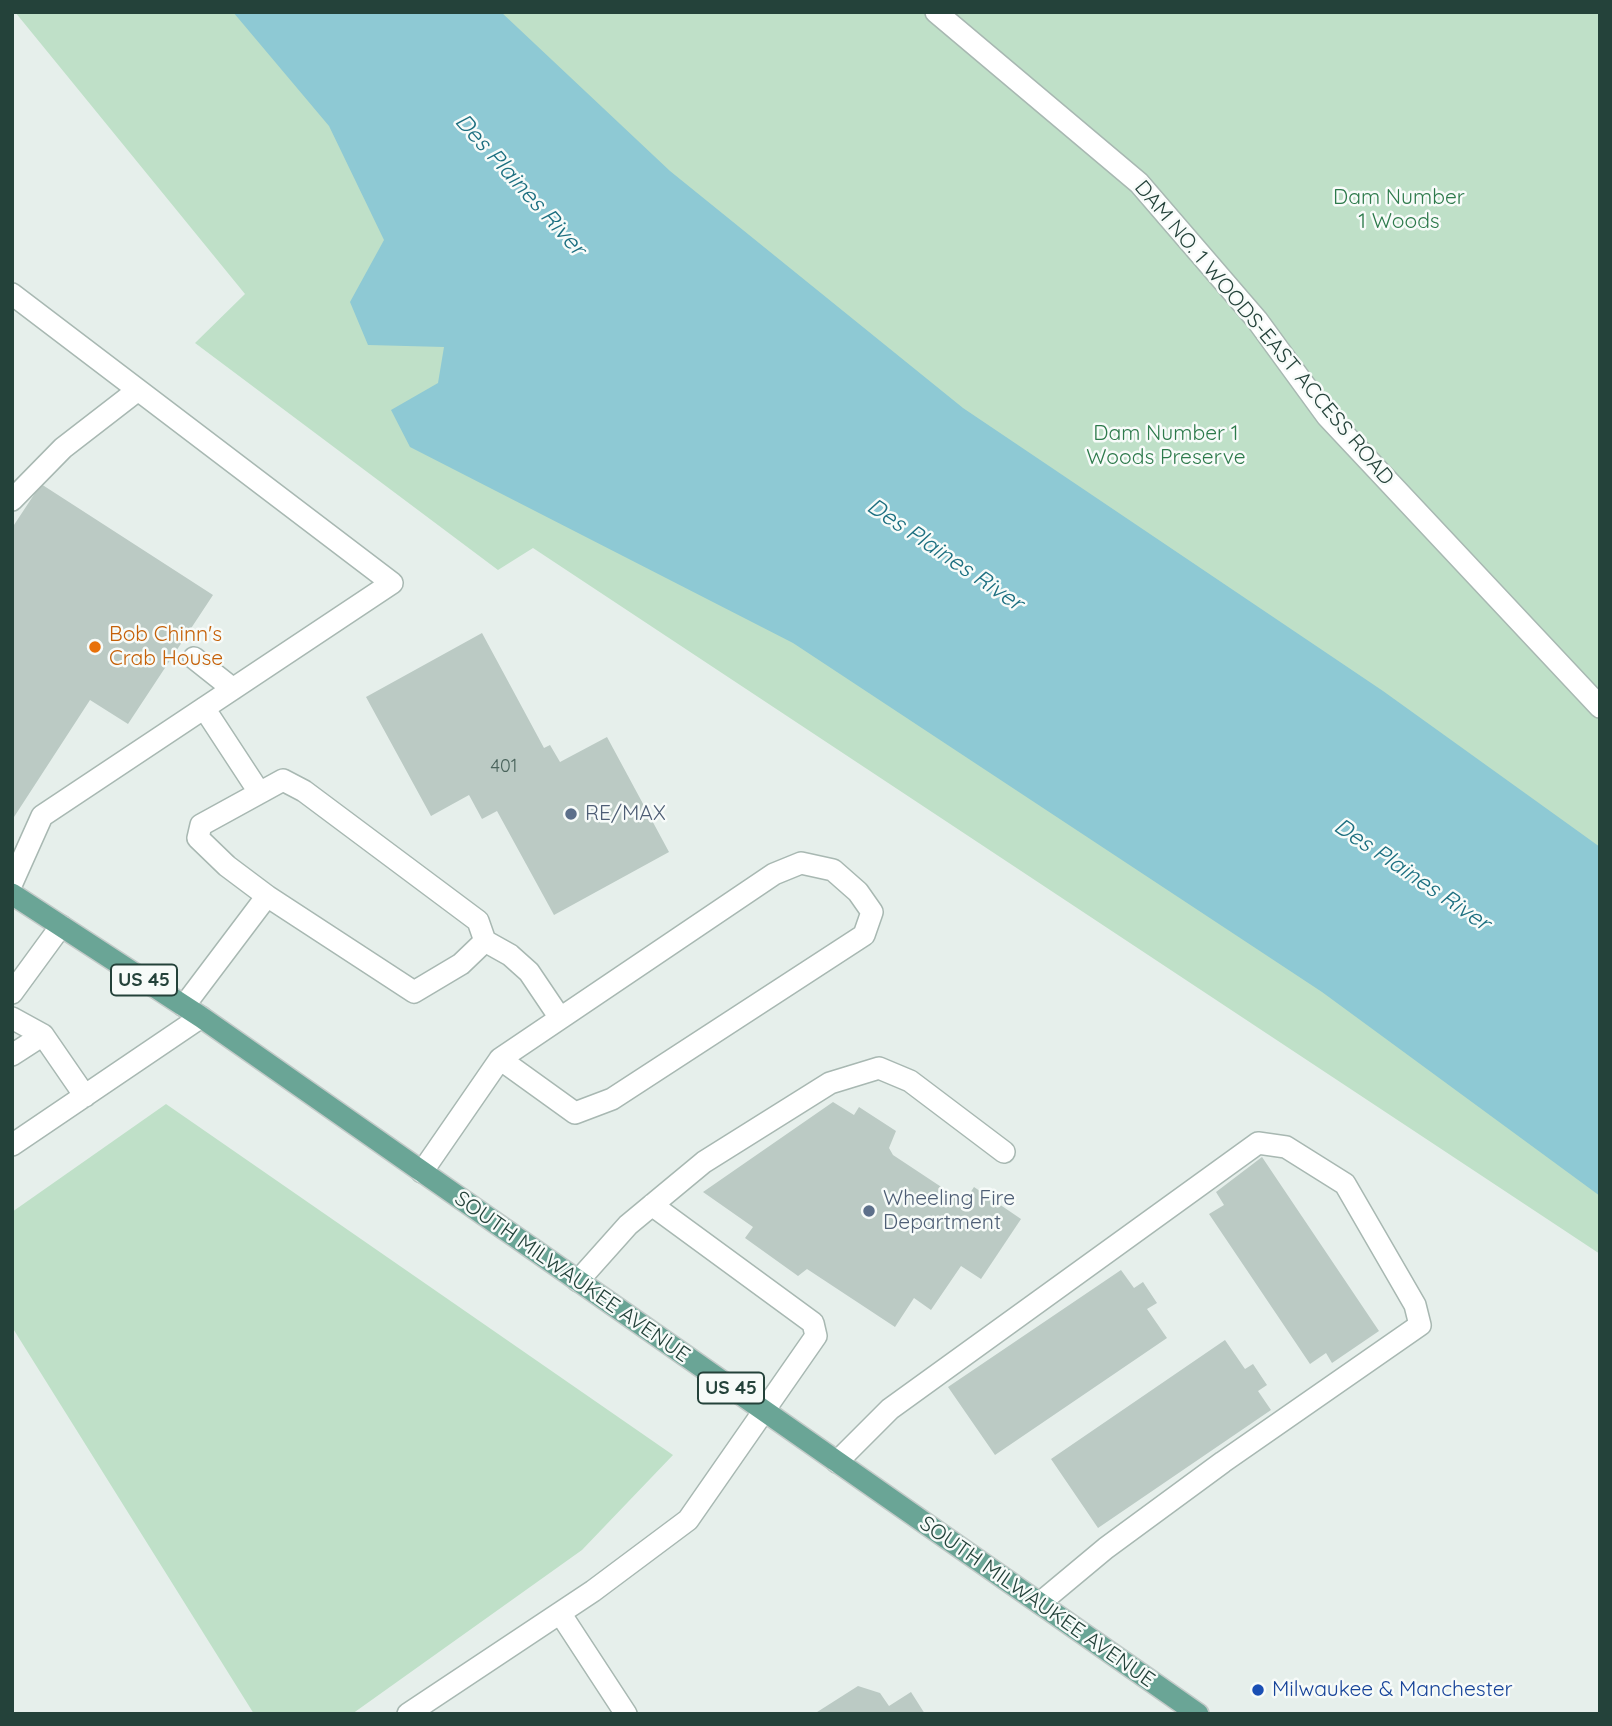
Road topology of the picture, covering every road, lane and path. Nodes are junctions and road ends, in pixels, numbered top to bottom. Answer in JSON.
{"nodes":[{"id":1,"x":936,"y":12,"type":"edge"},
{"id":2,"x":12,"y":294,"type":"edge"},
{"id":3,"x":138,"y":390,"type":"junction"},
{"id":4,"x":12,"y":499,"type":"edge"},
{"id":5,"x":194,"y":658,"type":"dead end"},
{"id":6,"x":233,"y":689,"type":"junction"},
{"id":7,"x":1600,"y":707,"type":"edge"},
{"id":8,"x":204,"y":708,"type":"junction"},
{"id":9,"x":259,"y":792,"type":"junction"},
{"id":10,"x":12,"y":883,"type":"edge"},
{"id":11,"x":12,"y":894,"type":"edge"},
{"id":12,"x":267,"y":897,"type":"junction"},
{"id":13,"x":61,"y":926,"type":"junction"},
{"id":14,"x":485,"y":941,"type":"junction"},
{"id":15,"x":12,"y":993,"type":"edge"},
{"id":16,"x":192,"y":1011,"type":"junction"},
{"id":17,"x":12,"y":1018,"type":"edge"},
{"id":18,"x":560,"y":1018,"type":"junction"},
{"id":19,"x":43,"y":1035,"type":"junction"},
{"id":20,"x":12,"y":1055,"type":"edge"},
{"id":21,"x":500,"y":1059,"type":"junction"},
{"id":22,"x":85,"y":1096,"type":"junction"},
{"id":23,"x":12,"y":1145,"type":"edge"},
{"id":24,"x":1004,"y":1152,"type":"dead end"},
{"id":25,"x":422,"y":1172,"type":"junction"},
{"id":26,"x":652,"y":1205,"type":"junction"},
{"id":27,"x":578,"y":1281,"type":"junction"},
{"id":28,"x":765,"y":1412,"type":"junction"},
{"id":29,"x":837,"y":1462,"type":"junction"},
{"id":30,"x":1040,"y":1603,"type":"junction"},
{"id":31,"x":560,"y":1613,"type":"junction"},
{"id":32,"x":1186,"y":1711,"type":"edge"},
{"id":33,"x":408,"y":1714,"type":"edge"},
{"id":34,"x":626,"y":1714,"type":"edge"}],
"edges":[{"from":1,"to":7,"type":"street","name":"DAM NO. 1 WOODS-EAST ACCESS ROAD"},
{"from":2,"to":3,"type":"street"},
{"from":3,"to":4,"type":"street"},
{"from":3,"to":6,"type":"street"},
{"from":5,"to":6,"type":"street"},
{"from":6,"to":8,"type":"street"},
{"from":8,"to":9,"type":"street"},
{"from":8,"to":10,"type":"street"},
{"from":9,"to":12,"type":"street"},
{"from":9,"to":14,"type":"street"},
{"from":11,"to":13,"type":"main road","name":"SOUTH MILWAUKEE AVENUE","number":"US 45"},
{"from":12,"to":14,"type":"street"},
{"from":12,"to":16,"type":"street"},
{"from":13,"to":15,"type":"street"},
{"from":13,"to":16,"type":"main road","name":"SOUTH MILWAUKEE AVENUE","number":"US 45"},
{"from":14,"to":18,"type":"street"},
{"from":16,"to":22,"type":"street"},
{"from":16,"to":25,"type":"main road","name":"SOUTH MILWAUKEE AVENUE","number":"US 45"},
{"from":17,"to":19,"type":"street"},
{"from":18,"to":21,"type":"street"},
{"from":18,"to":21,"type":"street"},
{"from":19,"to":20,"type":"street"},
{"from":19,"to":22,"type":"street"},
{"from":21,"to":25,"type":"street"},
{"from":22,"to":23,"type":"street"},
{"from":24,"to":26,"type":"street"},
{"from":25,"to":27,"type":"main road","name":"SOUTH MILWAUKEE AVENUE","number":"US 45"},
{"from":26,"to":27,"type":"street"},
{"from":26,"to":28,"type":"street"},
{"from":27,"to":28,"type":"main road","name":"SOUTH MILWAUKEE AVENUE","number":"US 45"},
{"from":28,"to":29,"type":"main road","name":"SOUTH MILWAUKEE AVENUE","number":"US 45"},
{"from":28,"to":31,"type":"street"},
{"from":29,"to":30,"type":"main road","name":"SOUTH MILWAUKEE AVENUE","number":"US 45"},
{"from":29,"to":30,"type":"street"},
{"from":30,"to":32,"type":"main road","name":"SOUTH MILWAUKEE AVENUE","number":"US 45"},
{"from":31,"to":33,"type":"street"},
{"from":31,"to":34,"type":"street"}]}
